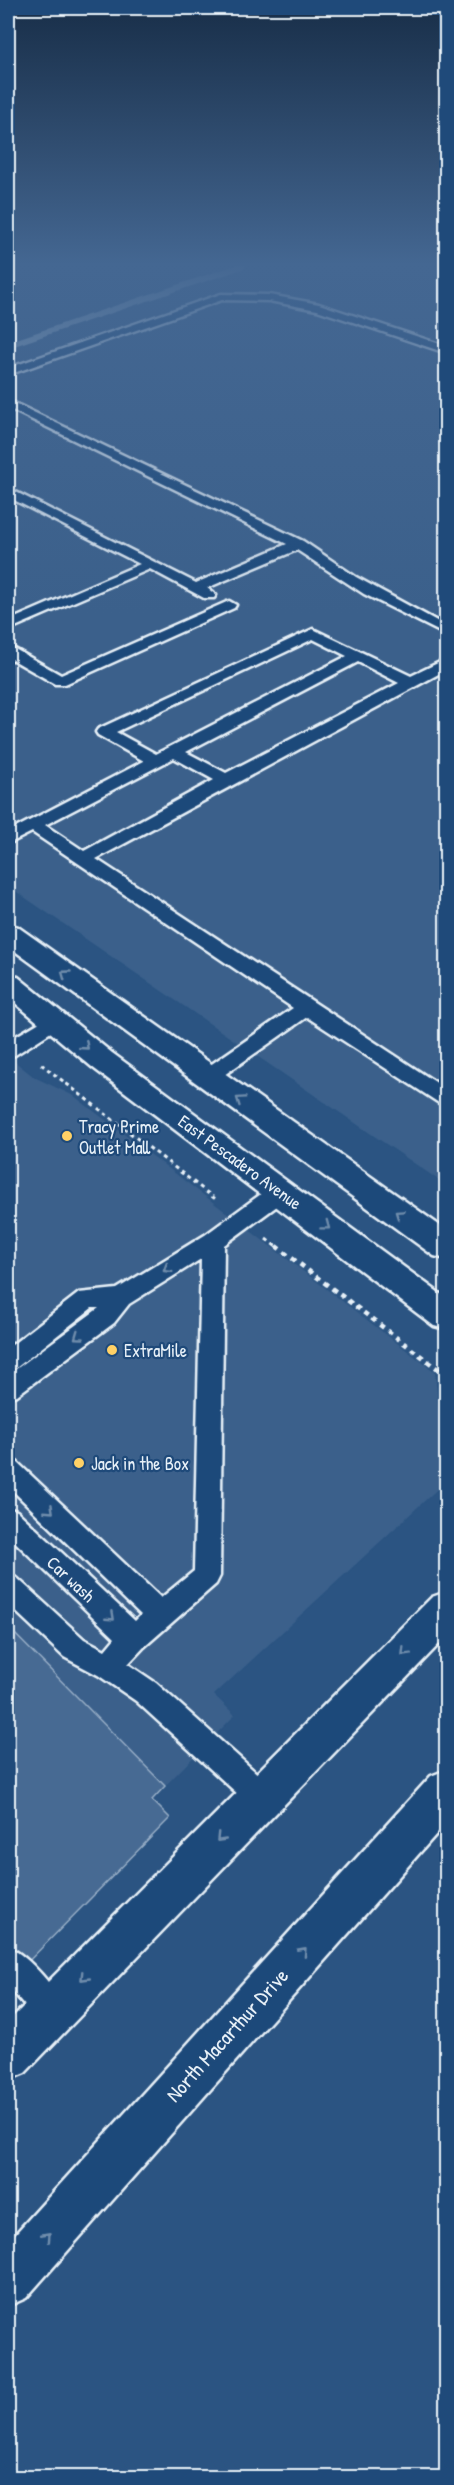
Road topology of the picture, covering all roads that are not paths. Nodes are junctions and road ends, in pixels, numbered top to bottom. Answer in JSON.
{"nodes":[{"id":1,"x":8,"y":404,"type":"edge"},
{"id":2,"x":8,"y":492,"type":"edge"},
{"id":3,"x":298,"y":544,"type":"junction"},
{"id":4,"x":151,"y":564,"type":"junction"},
{"id":5,"x":196,"y":588,"type":"junction"},
{"id":6,"x":8,"y":626,"type":"edge"},
{"id":7,"x":447,"y":631,"type":"edge"},
{"id":8,"x":8,"y":651,"type":"edge"},
{"id":9,"x":358,"y":656,"type":"junction"},
{"id":10,"x":447,"y":664,"type":"edge"},
{"id":11,"x":412,"y":683,"type":"junction"},
{"id":12,"x":173,"y":751,"type":"junction"},
{"id":13,"x":153,"y":760,"type":"junction"},
{"id":14,"x":226,"y":780,"type":"junction"},
{"id":15,"x":33,"y":825,"type":"junction"},
{"id":16,"x":8,"y":839,"type":"edge"},
{"id":17,"x":83,"y":859,"type":"junction"},
{"id":18,"x":8,"y":933,"type":"edge"},
{"id":19,"x":8,"y":983,"type":"edge"},
{"id":20,"x":307,"y":1008,"type":"junction"},
{"id":21,"x":55,"y":1020,"type":"junction"},
{"id":22,"x":8,"y":1050,"type":"edge"},
{"id":23,"x":207,"y":1077,"type":"junction"},
{"id":24,"x":447,"y":1098,"type":"edge"},
{"id":25,"x":280,"y":1192,"type":"junction"},
{"id":26,"x":213,"y":1241,"type":"junction"},
{"id":27,"x":447,"y":1247,"type":"edge"},
{"id":28,"x":122,"y":1298,"type":"junction"},
{"id":29,"x":447,"y":1316,"type":"edge"},
{"id":30,"x":8,"y":1361,"type":"edge"},
{"id":31,"x":8,"y":1388,"type":"edge"},
{"id":32,"x":8,"y":1470,"type":"edge"},
{"id":33,"x":8,"y":1519,"type":"edge"},
{"id":34,"x":8,"y":1587,"type":"edge"},
{"id":35,"x":447,"y":1610,"type":"edge"},
{"id":36,"x":161,"y":1616,"type":"junction"},
{"id":37,"x":134,"y":1638,"type":"junction"},
{"id":38,"x":108,"y":1666,"type":"junction"},
{"id":39,"x":447,"y":1791,"type":"edge"},
{"id":40,"x":261,"y":1796,"type":"junction"},
{"id":41,"x":8,"y":1963,"type":"edge"},
{"id":42,"x":51,"y":2012,"type":"junction"},
{"id":43,"x":8,"y":2056,"type":"edge"},
{"id":44,"x":8,"y":2280,"type":"edge"}],
"edges":[{"from":1,"to":3,"type":"lane"},
{"from":2,"to":4,"type":"lane"},
{"from":3,"to":5,"type":"lane"},
{"from":3,"to":7,"type":"lane"},
{"from":4,"to":5,"type":"lane"},
{"from":4,"to":6,"type":"lane"},
{"from":5,"to":8,"type":"lane"},
{"from":9,"to":11,"type":"lane"},
{"from":9,"to":12,"type":"lane"},
{"from":9,"to":13,"type":"lane"},
{"from":10,"to":11,"type":"lane"},
{"from":11,"to":14,"type":"lane"},
{"from":12,"to":13,"type":"lane"},
{"from":12,"to":14,"type":"lane"},
{"from":13,"to":15,"type":"lane"},
{"from":14,"to":17,"type":"lane"},
{"from":15,"to":16,"type":"lane"},
{"from":15,"to":17,"type":"lane"},
{"from":17,"to":20,"type":"lane"},
{"from":23,"to":18,"type":"street","one_way":true},
{"from":19,"to":21,"type":"street","name":"East Pescadero Avenue"},
{"from":20,"to":23,"type":"lane"},
{"from":20,"to":24,"type":"lane"},
{"from":21,"to":22,"type":"lane"},
{"from":21,"to":25,"type":"street","name":"East Pescadero Avenue","one_way":true},
{"from":27,"to":23,"type":"street","one_way":true},
{"from":25,"to":26,"type":"lane"},
{"from":25,"to":29,"type":"street","name":"East Pescadero Avenue","one_way":true},
{"from":26,"to":28,"type":"lane","one_way":true},
{"from":26,"to":36,"type":"lane"},
{"from":28,"to":30,"type":"lane"},
{"from":28,"to":31,"type":"lane","one_way":true},
{"from":32,"to":36,"type":"lane","one_way":true},
{"from":33,"to":37,"type":"lane","name":"Car wash","one_way":true},
{"from":34,"to":38,"type":"lane"},
{"from":35,"to":40,"type":"street","one_way":true},
{"from":36,"to":37,"type":"lane"},
{"from":37,"to":38,"type":"lane"},
{"from":38,"to":40,"type":"lane"},
{"from":44,"to":39,"type":"street","name":"North Macarthur Drive","one_way":true},
{"from":40,"to":42,"type":"street","one_way":true},
{"from":41,"to":42,"type":"lane"},
{"from":42,"to":43,"type":"street"}]}
